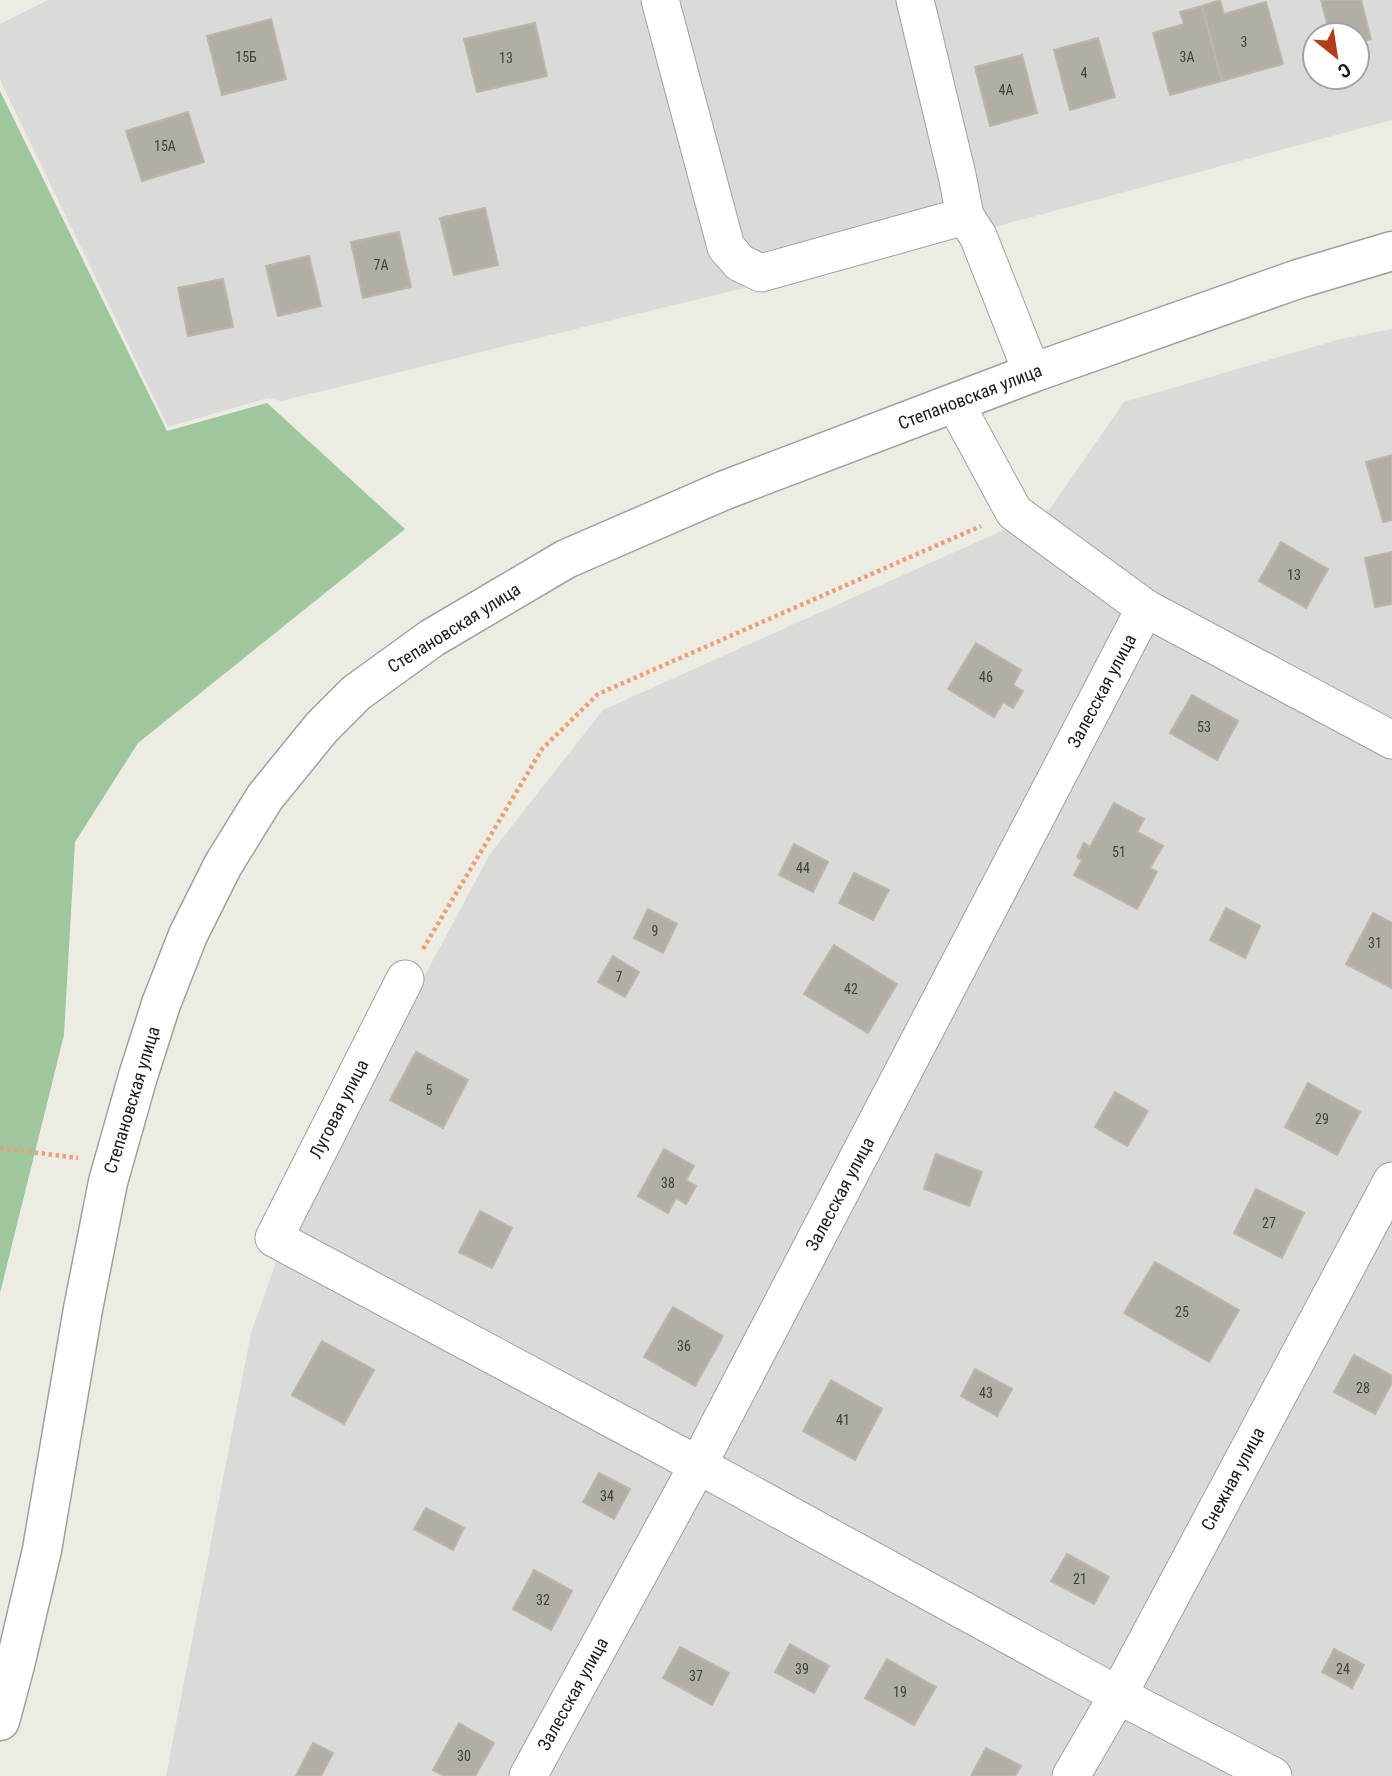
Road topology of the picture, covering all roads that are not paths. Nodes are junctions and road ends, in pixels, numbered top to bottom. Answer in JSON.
{"nodes":[{"id":1,"x":660,"y":0,"type":"edge"},
{"id":2,"x":915,"y":0,"type":"edge"},
{"id":3,"x":965,"y":216,"type":"junction"},
{"id":4,"x":1392,"y":251,"type":"edge"},
{"id":5,"x":1035,"y":372,"type":"junction"},
{"id":6,"x":955,"y":403,"type":"junction"},
{"id":7,"x":1145,"y":608,"type":"junction"},
{"id":8,"x":1392,"y":740,"type":"edge"},
{"id":9,"x":405,"y":979,"type":"road end"},
{"id":10,"x":1392,"y":1181,"type":"edge"},
{"id":11,"x":698,"y":1465,"type":"junction"},
{"id":12,"x":1118,"y":1695,"type":"junction"},
{"id":13,"x":0,"y":1721,"type":"edge"},
{"id":14,"x":528,"y":1776,"type":"edge"},
{"id":15,"x":1071,"y":1776,"type":"edge"},
{"id":16,"x":1273,"y":1776,"type":"edge"}],
"edges":[{"from":1,"to":3,"type":"street"},
{"from":2,"to":3,"type":"street"},
{"from":3,"to":5,"type":"street"},
{"from":4,"to":5,"type":"street","name":"Степановская улица"},
{"from":5,"to":6,"type":"street","name":"Степановская улица"},
{"from":6,"to":7,"type":"street"},
{"from":6,"to":13,"type":"street","name":"Степановская улица"},
{"from":7,"to":8,"type":"street"},
{"from":7,"to":11,"type":"street","name":"Залесская улица"},
{"from":9,"to":11,"type":"street","name":"Луговая улица"},
{"from":10,"to":12,"type":"street","name":"Снежная улица"},
{"from":11,"to":12,"type":"street"},
{"from":11,"to":14,"type":"street","name":"Залесская улица"},
{"from":12,"to":15,"type":"street","name":"Снежная улица"},
{"from":12,"to":16,"type":"street"}]}
